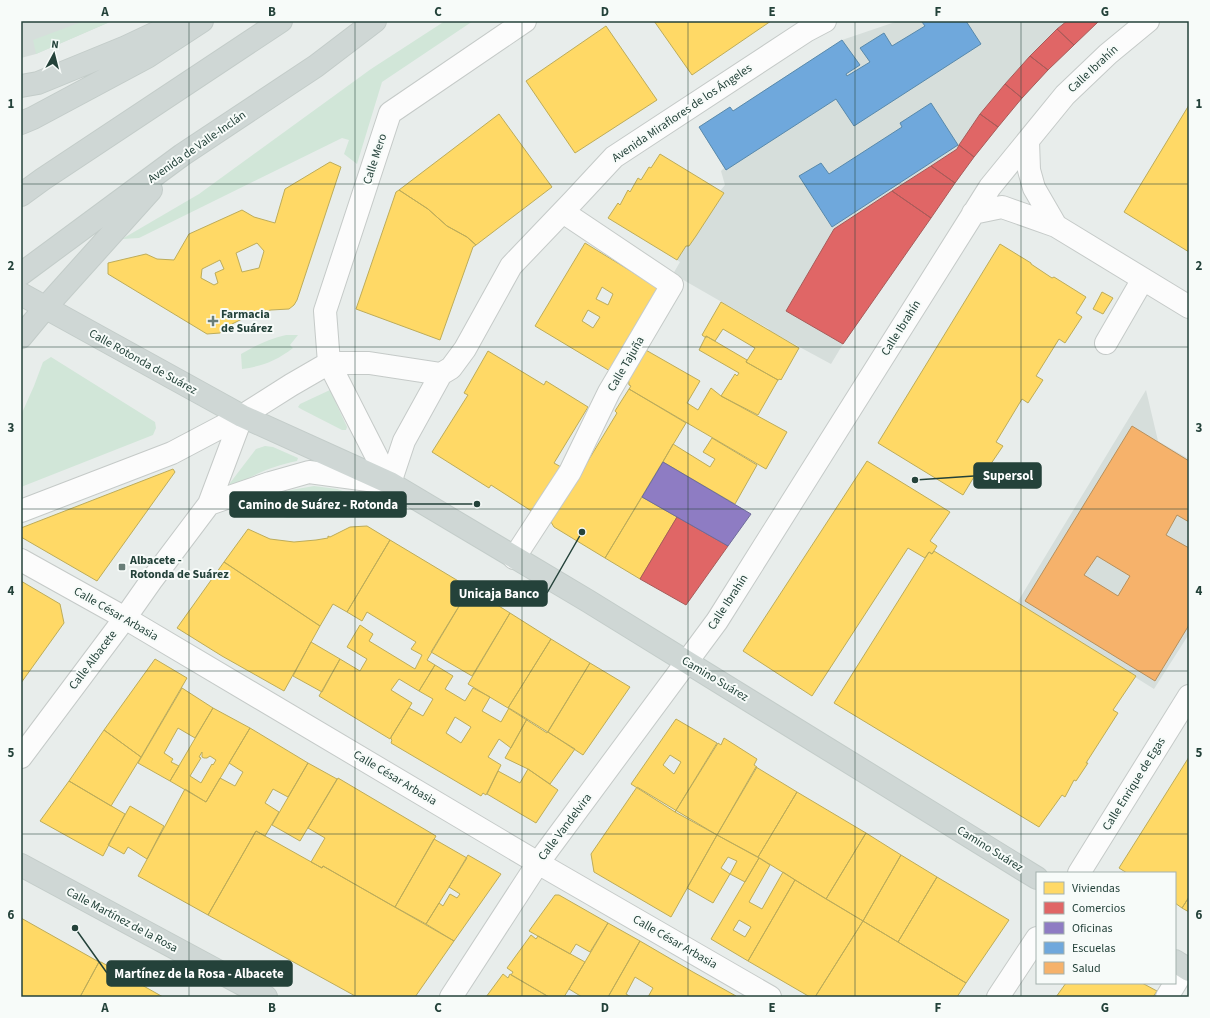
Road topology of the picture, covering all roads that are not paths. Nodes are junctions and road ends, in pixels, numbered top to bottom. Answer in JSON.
{"nodes":[{"id":1,"x":181,"y":21,"type":"edge"},
{"id":2,"x":202,"y":21,"type":"edge"},
{"id":3,"x":281,"y":21,"type":"edge"},
{"id":4,"x":375,"y":21,"type":"edge"},
{"id":5,"x":525,"y":21,"type":"edge"},
{"id":6,"x":825,"y":21,"type":"edge"},
{"id":7,"x":1148,"y":21,"type":"edge"},
{"id":8,"x":21,"y":86,"type":"edge"},
{"id":9,"x":21,"y":123,"type":"edge"},
{"id":10,"x":1028,"y":140,"type":"junction"},
{"id":11,"x":182,"y":155,"type":"junction"},
{"id":12,"x":21,"y":195,"type":"edge"},
{"id":13,"x":563,"y":212,"type":"junction"},
{"id":14,"x":974,"y":213,"type":"junction"},
{"id":15,"x":1056,"y":226,"type":"junction"},
{"id":16,"x":21,"y":274,"type":"edge"},
{"id":17,"x":1143,"y":279,"type":"junction"},
{"id":18,"x":21,"y":294,"type":"edge"},
{"id":19,"x":1189,"y":307,"type":"edge"},
{"id":20,"x":45,"y":308,"type":"junction"},
{"id":21,"x":21,"y":337,"type":"edge"},
{"id":22,"x":1106,"y":343,"type":"dead end"},
{"id":23,"x":329,"y":363,"type":"junction"},
{"id":24,"x":441,"y":374,"type":"junction"},
{"id":25,"x":242,"y":416,"type":"junction"},
{"id":26,"x":390,"y":483,"type":"junction"},
{"id":27,"x":209,"y":504,"type":"junction"},
{"id":28,"x":21,"y":511,"type":"edge"},
{"id":29,"x":514,"y":558,"type":"junction"},
{"id":30,"x":21,"y":560,"type":"edge"},
{"id":31,"x":125,"y":618,"type":"junction"},
{"id":32,"x":687,"y":662,"type":"junction"},
{"id":33,"x":1189,"y":696,"type":"edge"},
{"id":34,"x":21,"y":757,"type":"edge"},
{"id":35,"x":538,"y":863,"type":"junction"},
{"id":36,"x":21,"y":865,"type":"edge"},
{"id":37,"x":1080,"y":872,"type":"edge"},
{"id":38,"x":1036,"y":877,"type":"edge"},
{"id":39,"x":1036,"y":940,"type":"edge"},
{"id":40,"x":1183,"y":966,"type":"edge"},
{"id":41,"x":1176,"y":980,"type":"edge"},
{"id":42,"x":1174,"y":984,"type":"edge"},
{"id":43,"x":266,"y":997,"type":"edge"},
{"id":44,"x":451,"y":997,"type":"edge"},
{"id":45,"x":770,"y":997,"type":"edge"},
{"id":46,"x":998,"y":997,"type":"edge"},
{"id":47,"x":1167,"y":997,"type":"edge"}],
"edges":[{"from":1,"to":8,"type":"main road"},
{"from":2,"to":9,"type":"main road"},
{"from":3,"to":12,"type":"main road"},
{"from":4,"to":11,"type":"main road","name":"Avenida de Valle-Inclán"},
{"from":5,"to":23,"type":"street","name":"Calle Mero"},
{"from":6,"to":13,"type":"street","name":"Avenida Miraflores de los Ángeles"},
{"from":7,"to":10,"type":"street","name":"Calle Ibrahín"},
{"from":10,"to":14,"type":"street","name":"Calle Ibrahín"},
{"from":10,"to":15,"type":"street"},
{"from":11,"to":16,"type":"main road","name":"Avenida de Valle-Inclán"},
{"from":11,"to":20,"type":"main road"},
{"from":13,"to":24,"type":"street","name":"Avenida Miraflores de los Ángeles"},
{"from":13,"to":29,"type":"street","name":"Calle Tajuña"},
{"from":14,"to":15,"type":"street"},
{"from":14,"to":32,"type":"street","name":"Calle Ibrahín"},
{"from":15,"to":17,"type":"street"},
{"from":17,"to":19,"type":"street"},
{"from":17,"to":22,"type":"street"},
{"from":18,"to":20,"type":"main road","name":"Calle Rotonda de Suárez"},
{"from":20,"to":21,"type":"main road"},
{"from":20,"to":25,"type":"main road","name":"Calle Rotonda de Suárez"},
{"from":23,"to":24,"type":"street"},
{"from":23,"to":25,"type":"street"},
{"from":23,"to":26,"type":"street"},
{"from":24,"to":26,"type":"street"},
{"from":25,"to":26,"type":"main road","name":"Calle Rotonda de Suárez"},
{"from":25,"to":27,"type":"street","name":"Calle Albacete"},
{"from":25,"to":28,"type":"street"},
{"from":26,"to":27,"type":"street"},
{"from":26,"to":29,"type":"main road","name":"Camino Suárez"},
{"from":27,"to":31,"type":"street","name":"Calle Albacete"},
{"from":29,"to":32,"type":"main road","name":"Camino Suárez"},
{"from":30,"to":31,"type":"street","name":"Calle César Arbasia"},
{"from":31,"to":34,"type":"street","name":"Calle Albacete"},
{"from":31,"to":35,"type":"street","name":"Calle César Arbasia"},
{"from":32,"to":35,"type":"street","name":"Calle Vandelvira"},
{"from":32,"to":38,"type":"main road","name":"Camino Suárez"},
{"from":33,"to":37,"type":"street","name":"Calle Enrique de Egas"},
{"from":35,"to":44,"type":"street","name":"Calle Vandelvira"},
{"from":35,"to":45,"type":"street","name":"Calle César Arbasia"},
{"from":36,"to":43,"type":"main road","name":"Calle Martínez de la Rosa"},
{"from":39,"to":46,"type":"street"},
{"from":40,"to":41,"type":"street"},
{"from":42,"to":47,"type":"street"}]}
